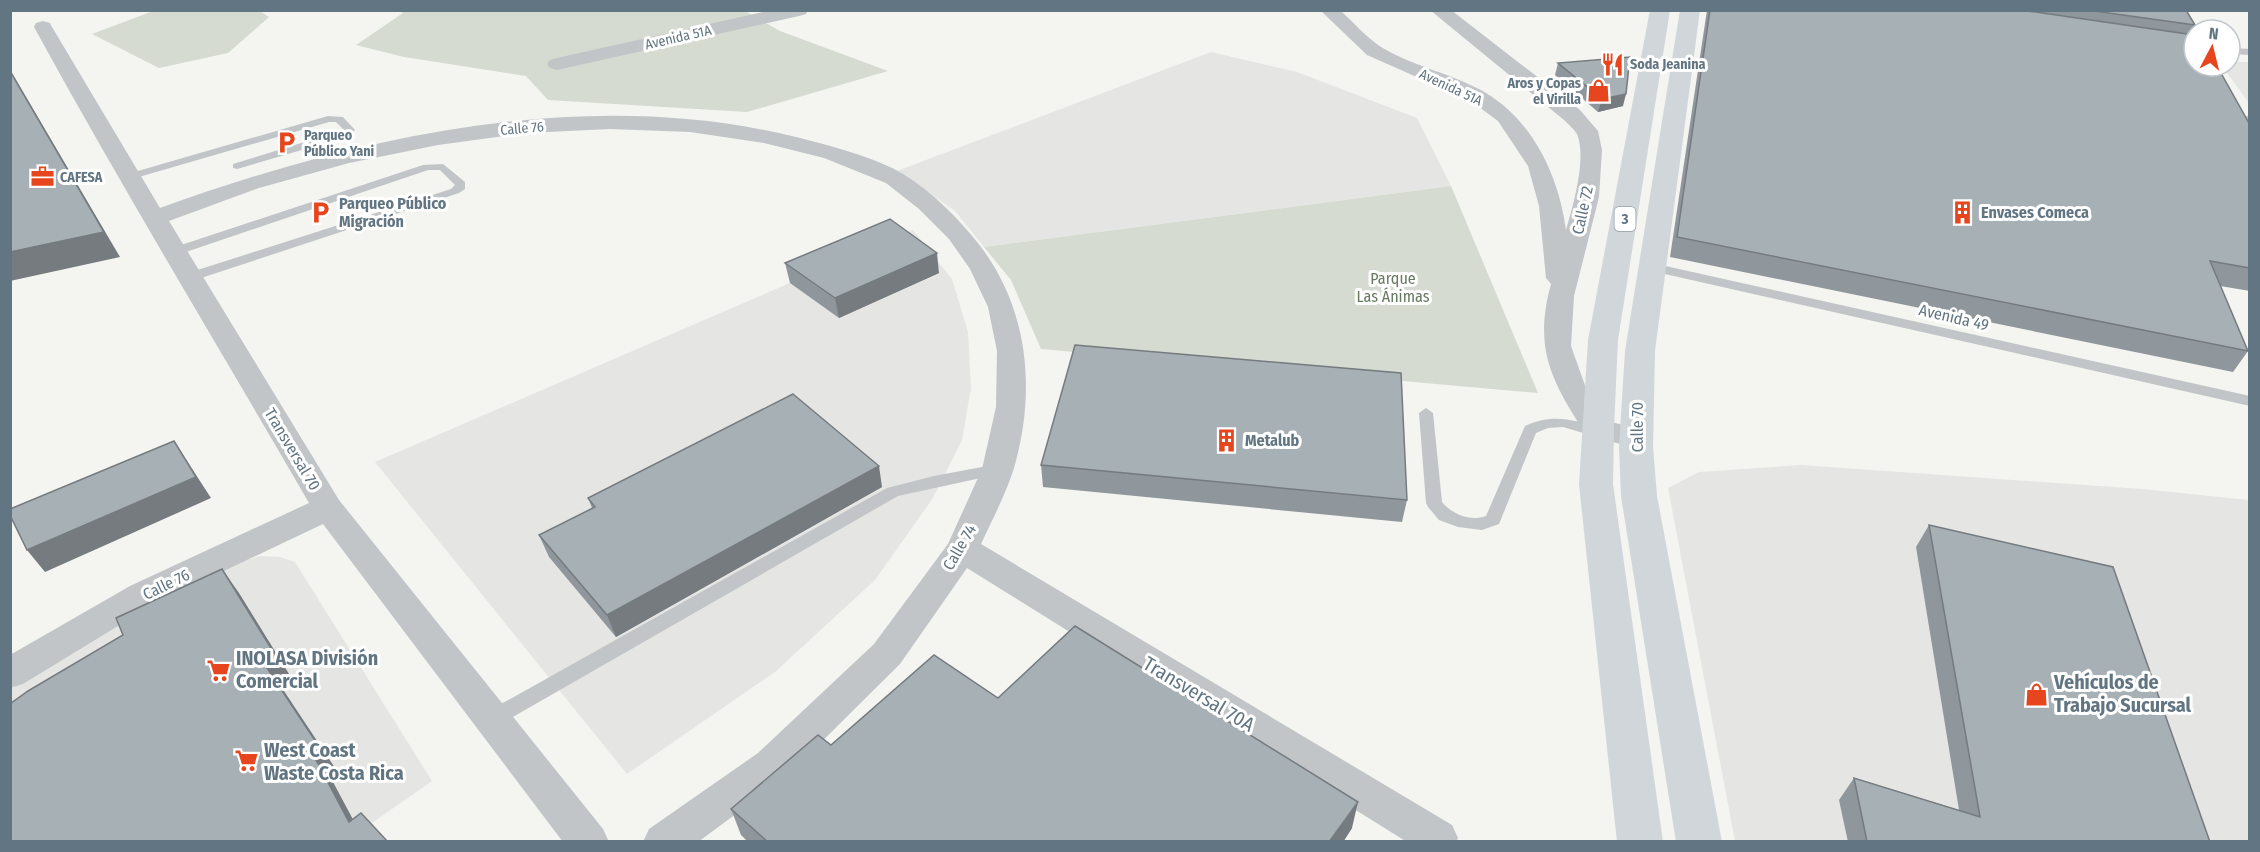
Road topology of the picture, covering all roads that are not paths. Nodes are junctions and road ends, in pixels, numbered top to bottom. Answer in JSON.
{"nodes":[{"id":1,"x":799,"y":10,"type":"edge"},
{"id":2,"x":1329,"y":10,"type":"edge"},
{"id":3,"x":1439,"y":10,"type":"edge"},
{"id":4,"x":1660,"y":10,"type":"edge"},
{"id":5,"x":1690,"y":10,"type":"edge"},
{"id":6,"x":43,"y":27,"type":"dead end"},
{"id":7,"x":557,"y":64,"type":"dead end"},
{"id":8,"x":2243,"y":116,"type":"edge"},
{"id":9,"x":2250,"y":129,"type":"edge"},
{"id":10,"x":237,"y":166,"type":"dead end"},
{"id":11,"x":128,"y":177,"type":"junction"},
{"id":12,"x":894,"y":178,"type":"joint"},
{"id":13,"x":154,"y":218,"type":"junction"},
{"id":14,"x":183,"y":264,"type":"junction"},
{"id":15,"x":1652,"y":267,"type":"junction"},
{"id":16,"x":1561,"y":296,"type":"junction"},
{"id":17,"x":2250,"y":401,"type":"edge"},
{"id":18,"x":1426,"y":413,"type":"dead end"},
{"id":19,"x":1597,"y":430,"type":"junction"},
{"id":20,"x":1636,"y":438,"type":"junction"},
{"id":21,"x":998,"y":469,"type":"junction"},
{"id":22,"x":328,"y":508,"type":"junction"},
{"id":23,"x":962,"y":549,"type":"junction"},
{"id":24,"x":10,"y":673,"type":"edge"},
{"id":25,"x":492,"y":719,"type":"junction"},
{"id":26,"x":1437,"y":838,"type":"dead end"},
{"id":27,"x":588,"y":842,"type":"edge"},
{"id":28,"x":664,"y":842,"type":"edge"},
{"id":29,"x":1640,"y":842,"type":"edge"},
{"id":30,"x":1699,"y":842,"type":"edge"}],
"edges":[{"from":1,"to":7,"type":"street","name":"Avenida 51A"},
{"from":2,"to":16,"type":"street","name":"Avenida 51A"},
{"from":3,"to":16,"type":"street","name":"Calle 72"},
{"from":4,"to":19,"type":"main road","number":"3"},
{"from":5,"to":15,"type":"main road","name":"Calle 70","number":"3"},
{"from":6,"to":11,"type":"street","name":"Transversal 70"},
{"from":8,"to":9,"type":"lane"},
{"from":10,"to":11,"type":"lane"},
{"from":11,"to":13,"type":"street","name":"Transversal 70"},
{"from":12,"to":13,"type":"street","name":"Calle 76"},
{"from":12,"to":21,"type":"street","name":"Calle 74"},
{"from":13,"to":14,"type":"street","name":"Transversal 70"},
{"from":14,"to":14,"type":"lane"},
{"from":14,"to":22,"type":"street","name":"Transversal 70"},
{"from":15,"to":17,"type":"lane","name":"Avenida 49"},
{"from":15,"to":20,"type":"main road","name":"Calle 70","number":"3"},
{"from":16,"to":19,"type":"street","name":"Calle 72"},
{"from":18,"to":19,"type":"lane"},
{"from":19,"to":20,"type":"street"},
{"from":19,"to":29,"type":"main road","number":"3"},
{"from":20,"to":30,"type":"main road","name":"Calle 70","number":"3"},
{"from":21,"to":23,"type":"street","name":"Calle 74"},
{"from":21,"to":25,"type":"lane"},
{"from":22,"to":24,"type":"street","name":"Calle 76"},
{"from":22,"to":25,"type":"street","name":"Transversal 70"},
{"from":23,"to":26,"type":"street","name":"Transversal 70A"},
{"from":23,"to":28,"type":"street","name":"Calle 74"},
{"from":25,"to":27,"type":"street","name":"Transversal 70"}]}
